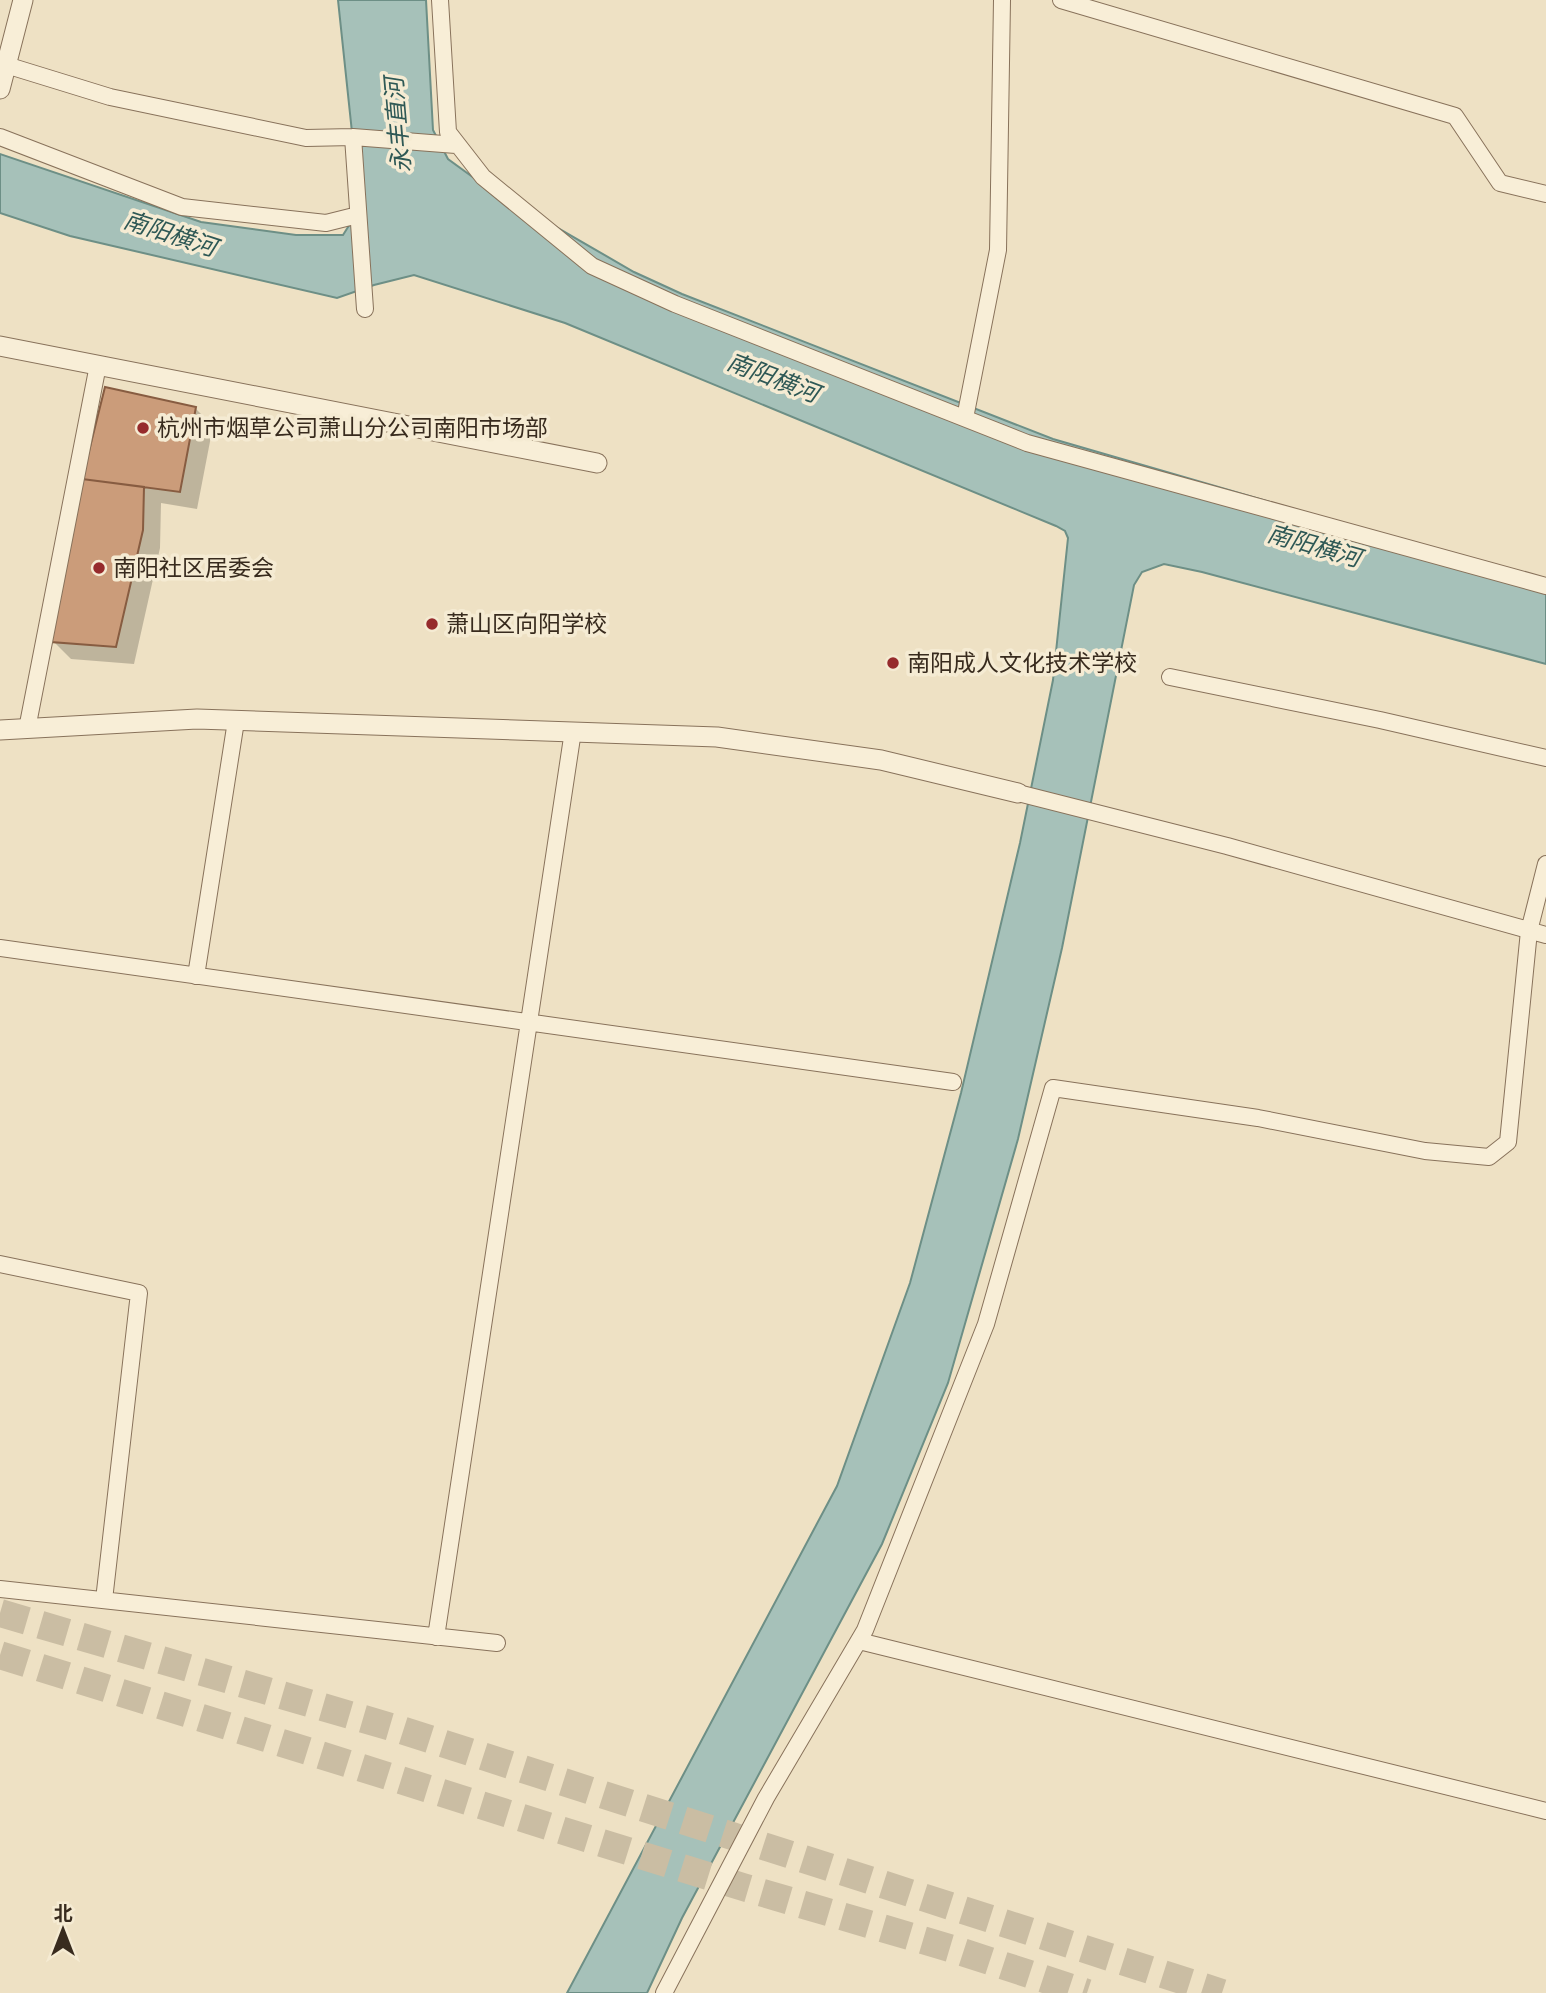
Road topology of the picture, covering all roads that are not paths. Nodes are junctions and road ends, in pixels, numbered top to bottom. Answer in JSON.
{"nodes":[{"id":1,"x":23,"y":0,"type":"edge"},
{"id":2,"x":440,"y":0,"type":"edge"},
{"id":3,"x":1002,"y":0,"type":"edge"},
{"id":4,"x":1061,"y":0,"type":"edge"},
{"id":5,"x":6,"y":65,"type":"junction"},
{"id":6,"x":0,"y":89,"type":"edge"},
{"id":7,"x":0,"y":137,"type":"edge"},
{"id":8,"x":353,"y":137,"type":"junction"},
{"id":9,"x":455,"y":145,"type":"junction"},
{"id":10,"x":1546,"y":194,"type":"edge"},
{"id":11,"x":358,"y":215,"type":"junction"},
{"id":12,"x":365,"y":309,"type":"dead end"},
{"id":13,"x":0,"y":346,"type":"edge"},
{"id":14,"x":98,"y":365,"type":"junction"},
{"id":15,"x":965,"y":418,"type":"junction"},
{"id":16,"x":597,"y":463,"type":"dead end"},
{"id":17,"x":1546,"y":586,"type":"edge"},
{"id":18,"x":1170,"y":677,"type":"dead end"},
{"id":19,"x":236,"y":721,"type":"junction"},
{"id":20,"x":27,"y":729,"type":"junction"},
{"id":21,"x":0,"y":730,"type":"edge"},
{"id":22,"x":573,"y":731,"type":"junction"},
{"id":23,"x":1546,"y":758,"type":"edge"},
{"id":24,"x":1018,"y":793,"type":"joint"},
{"id":25,"x":1546,"y":864,"type":"edge"},
{"id":26,"x":1529,"y":931,"type":"junction"},
{"id":27,"x":1546,"y":935,"type":"edge"},
{"id":28,"x":0,"y":948,"type":"edge"},
{"id":29,"x":196,"y":976,"type":"junction"},
{"id":30,"x":529,"y":1022,"type":"junction"},
{"id":31,"x":953,"y":1082,"type":"dead end"},
{"id":32,"x":0,"y":1264,"type":"edge"},
{"id":33,"x":0,"y":1589,"type":"edge"},
{"id":34,"x":104,"y":1600,"type":"junction"},
{"id":35,"x":436,"y":1637,"type":"junction"},
{"id":36,"x":859,"y":1640,"type":"junction"},
{"id":37,"x":497,"y":1643,"type":"dead end"},
{"id":38,"x":1546,"y":1811,"type":"edge"},
{"id":39,"x":664,"y":1993,"type":"edge"}],
"edges":[{"from":1,"to":5,"type":"street"},
{"from":2,"to":9,"type":"street"},
{"from":3,"to":15,"type":"street"},
{"from":4,"to":10,"type":"street"},
{"from":5,"to":6,"type":"street"},
{"from":5,"to":8,"type":"street"},
{"from":7,"to":11,"type":"street"},
{"from":8,"to":9,"type":"street"},
{"from":8,"to":11,"type":"street"},
{"from":9,"to":15,"type":"street"},
{"from":11,"to":12,"type":"street"},
{"from":13,"to":14,"type":"street"},
{"from":14,"to":16,"type":"street"},
{"from":14,"to":20,"type":"street"},
{"from":15,"to":17,"type":"street"},
{"from":18,"to":23,"type":"street"},
{"from":19,"to":20,"type":"street"},
{"from":19,"to":22,"type":"street"},
{"from":19,"to":29,"type":"street"},
{"from":20,"to":21,"type":"street"},
{"from":22,"to":24,"type":"street"},
{"from":22,"to":30,"type":"street"},
{"from":24,"to":26,"type":"street"},
{"from":25,"to":26,"type":"street"},
{"from":26,"to":27,"type":"street"},
{"from":26,"to":36,"type":"street"},
{"from":28,"to":29,"type":"street"},
{"from":29,"to":30,"type":"street"},
{"from":30,"to":31,"type":"street"},
{"from":30,"to":35,"type":"street"},
{"from":32,"to":34,"type":"street"},
{"from":33,"to":34,"type":"street"},
{"from":34,"to":35,"type":"street"},
{"from":35,"to":37,"type":"street"},
{"from":36,"to":38,"type":"street"},
{"from":36,"to":39,"type":"street"}]}
